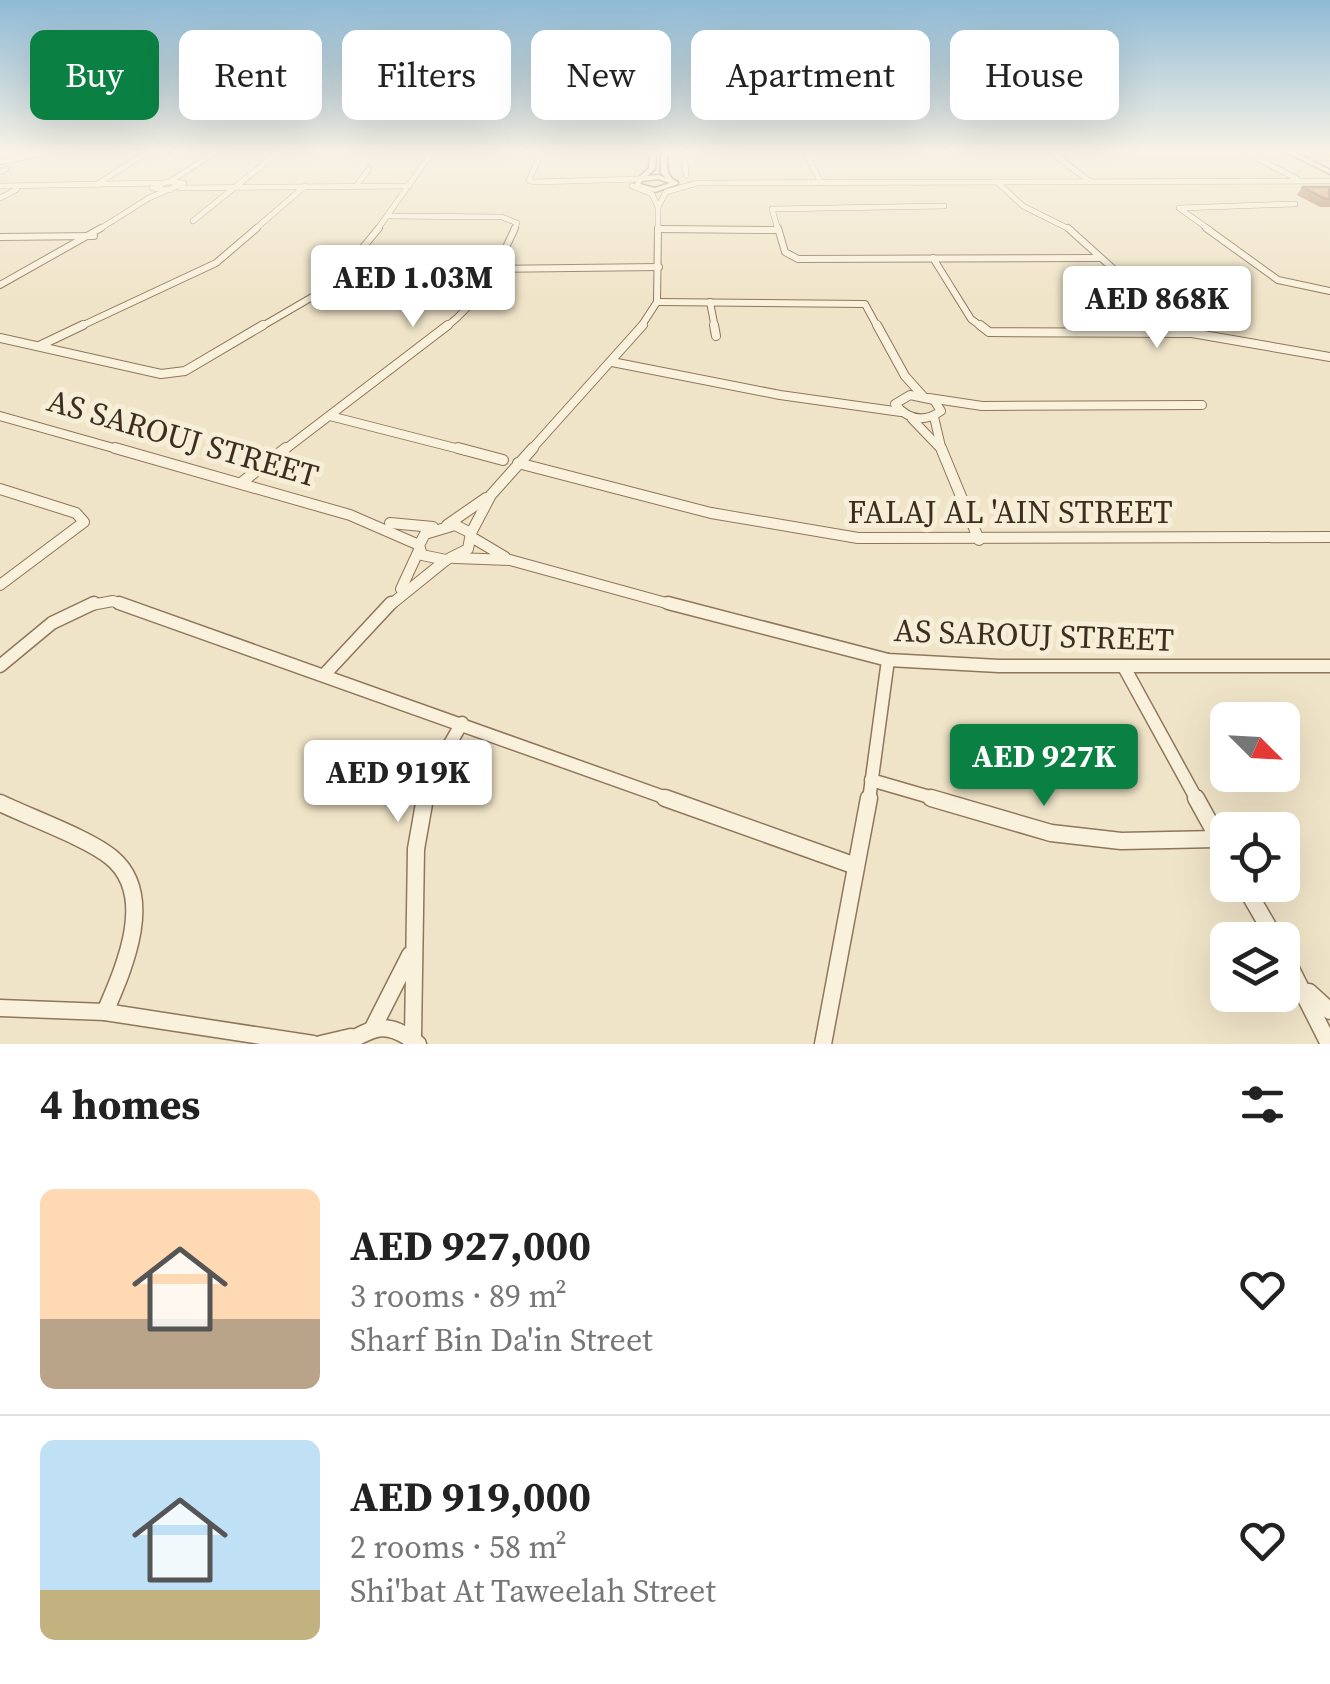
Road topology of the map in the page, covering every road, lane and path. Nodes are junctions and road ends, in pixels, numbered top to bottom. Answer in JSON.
{"nodes":[{"id":1,"x":142,"y":200,"type":"edge"},
{"id":2,"x":220,"y":200,"type":"edge"},
{"id":3,"x":289,"y":200,"type":"edge"},
{"id":4,"x":399,"y":200,"type":"edge"},
{"id":5,"x":655,"y":200,"type":"edge"},
{"id":6,"x":660,"y":200,"type":"edge"},
{"id":7,"x":1017,"y":200,"type":"edge"},
{"id":8,"x":1295,"y":204,"type":"dead end"},
{"id":9,"x":944,"y":206,"type":"dead end"},
{"id":10,"x":658,"y":207,"type":"junction"},
{"id":11,"x":388,"y":216,"type":"junction"},
{"id":12,"x":193,"y":221,"type":"dead end"},
{"id":13,"x":658,"y":229,"type":"junction"},
{"id":14,"x":776,"y":230,"type":"junction"},
{"id":15,"x":94,"y":236,"type":"junction"},
{"id":16,"x":2,"y":238,"type":"edge"},
{"id":17,"x":932,"y":258,"type":"junction"},
{"id":18,"x":1099,"y":258,"type":"junction"},
{"id":19,"x":658,"y":267,"type":"junction"},
{"id":20,"x":498,"y":269,"type":"junction"},
{"id":21,"x":0,"y":285,"type":"edge"},
{"id":22,"x":1330,"y":291,"type":"edge"},
{"id":23,"x":657,"y":302,"type":"junction"},
{"id":24,"x":710,"y":302,"type":"junction"},
{"id":25,"x":1184,"y":332,"type":"junction"},
{"id":26,"x":716,"y":336,"type":"dead end"},
{"id":27,"x":0,"y":338,"type":"edge"},
{"id":28,"x":38,"y":347,"type":"junction"},
{"id":29,"x":1330,"y":358,"type":"edge"},
{"id":30,"x":612,"y":362,"type":"junction"},
{"id":31,"x":905,"y":376,"type":"junction"},
{"id":32,"x":902,"y":396,"type":"junction"},
{"id":33,"x":926,"y":396,"type":"junction"},
{"id":34,"x":854,"y":404,"type":"junction"},
{"id":35,"x":982,"y":406,"type":"junction"},
{"id":36,"x":1202,"y":406,"type":"dead end"},
{"id":37,"x":903,"y":414,"type":"junction"},
{"id":38,"x":0,"y":416,"type":"edge"},
{"id":39,"x":330,"y":416,"type":"junction"},
{"id":40,"x":936,"y":416,"type":"junction"},
{"id":41,"x":942,"y":451,"type":"junction"},
{"id":42,"x":503,"y":460,"type":"dead end"},
{"id":43,"x":518,"y":463,"type":"junction"},
{"id":44,"x":241,"y":483,"type":"junction"},
{"id":45,"x":0,"y":489,"type":"edge"},
{"id":46,"x":491,"y":495,"type":"junction"},
{"id":47,"x":350,"y":515,"type":"junction"},
{"id":48,"x":443,"y":526,"type":"junction"},
{"id":49,"x":472,"y":536,"type":"junction"},
{"id":50,"x":1330,"y":537,"type":"edge"},
{"id":51,"x":979,"y":540,"type":"junction"},
{"id":52,"x":419,"y":547,"type":"junction"},
{"id":53,"x":451,"y":559,"type":"junction"},
{"id":54,"x":510,"y":560,"type":"junction"},
{"id":55,"x":0,"y":585,"type":"edge"},
{"id":56,"x":392,"y":602,"type":"junction"},
{"id":57,"x":888,"y":660,"type":"junction"},
{"id":58,"x":0,"y":666,"type":"edge"},
{"id":59,"x":1330,"y":666,"type":"edge"},
{"id":60,"x":1124,"y":667,"type":"junction"},
{"id":61,"x":324,"y":676,"type":"junction"},
{"id":62,"x":462,"y":723,"type":"junction"},
{"id":63,"x":872,"y":780,"type":"junction"},
{"id":64,"x":0,"y":803,"type":"edge"},
{"id":65,"x":1210,"y":823,"type":"edge"},
{"id":66,"x":1210,"y":838,"type":"edge"},
{"id":67,"x":854,"y":865,"type":"junction"},
{"id":68,"x":412,"y":950,"type":"junction"},
{"id":69,"x":1300,"y":981,"type":"edge"},
{"id":70,"x":1302,"y":984,"type":"junction"},
{"id":71,"x":0,"y":1008,"type":"edge"},
{"id":72,"x":1330,"y":1011,"type":"edge"},
{"id":73,"x":104,"y":1012,"type":"junction"},
{"id":74,"x":374,"y":1026,"type":"junction"},
{"id":75,"x":349,"y":1040,"type":"edge"},
{"id":76,"x":415,"y":1040,"type":"edge"},
{"id":77,"x":267,"y":1041,"type":"edge"},
{"id":78,"x":313,"y":1044,"type":"edge"},
{"id":79,"x":321,"y":1044,"type":"edge"},
{"id":80,"x":821,"y":1044,"type":"edge"},
{"id":81,"x":1329,"y":1044,"type":"edge"}],
"edges":[{"from":1,"to":15,"type":"street"},
{"from":2,"to":12,"type":"street"},
{"from":3,"to":28,"type":"street"},
{"from":4,"to":11,"type":"street"},
{"from":5,"to":10,"type":"street"},
{"from":6,"to":10,"type":"street"},
{"from":7,"to":18,"type":"street"},
{"from":8,"to":22,"type":"street"},
{"from":9,"to":14,"type":"street"},
{"from":10,"to":13,"type":"street"},
{"from":11,"to":20,"type":"street"},
{"from":11,"to":28,"type":"street"},
{"from":13,"to":14,"type":"street"},
{"from":13,"to":19,"type":"street"},
{"from":14,"to":17,"type":"street"},
{"from":15,"to":16,"type":"street"},
{"from":15,"to":21,"type":"street"},
{"from":17,"to":18,"type":"street"},
{"from":17,"to":25,"type":"street"},
{"from":18,"to":25,"type":"street"},
{"from":19,"to":20,"type":"street"},
{"from":19,"to":23,"type":"street"},
{"from":20,"to":39,"type":"street"},
{"from":23,"to":24,"type":"street"},
{"from":23,"to":30,"type":"street"},
{"from":24,"to":26,"type":"street"},
{"from":24,"to":31,"type":"street"},
{"from":25,"to":29,"type":"street"},
{"from":27,"to":28,"type":"street"},
{"from":30,"to":34,"type":"street"},
{"from":30,"to":43,"type":"street"},
{"from":31,"to":32,"type":"street"},
{"from":31,"to":33,"type":"street"},
{"from":32,"to":33,"type":"street"},
{"from":32,"to":34,"type":"street"},
{"from":32,"to":37,"type":"street"},
{"from":33,"to":35,"type":"street"},
{"from":33,"to":40,"type":"street"},
{"from":34,"to":37,"type":"street"},
{"from":35,"to":36,"type":"street"},
{"from":35,"to":40,"type":"street"},
{"from":37,"to":40,"type":"street"},
{"from":37,"to":41,"type":"street"},
{"from":38,"to":44,"type":"street","name":"AS SAROUJ STREET"},
{"from":39,"to":42,"type":"street"},
{"from":39,"to":44,"type":"street"},
{"from":40,"to":41,"type":"street"},
{"from":41,"to":51,"type":"street"},
{"from":43,"to":46,"type":"street"},
{"from":43,"to":51,"type":"street","name":"FALAJ AL 'AIN STREET"},
{"from":44,"to":47,"type":"street","name":"AS SAROUJ STREET"},
{"from":45,"to":55,"type":"street"},
{"from":46,"to":48,"type":"street"},
{"from":46,"to":49,"type":"street"},
{"from":47,"to":48,"type":"street","name":"AS SAROUJ STREET"},
{"from":47,"to":52,"type":"street","name":"AS SAROUJ STREET"},
{"from":48,"to":49,"type":"street","name":"AS SAROUJ STREET"},
{"from":48,"to":52,"type":"street"},
{"from":49,"to":53,"type":"street"},
{"from":49,"to":54,"type":"street","name":"AS SAROUJ STREET"},
{"from":50,"to":51,"type":"street","name":"FALAJ AL 'AIN STREET"},
{"from":52,"to":53,"type":"street","name":"AS SAROUJ STREET"},
{"from":52,"to":56,"type":"street"},
{"from":53,"to":54,"type":"street","name":"AS SAROUJ STREET"},
{"from":53,"to":56,"type":"street"},
{"from":54,"to":57,"type":"street","name":"AS SAROUJ STREET"},
{"from":56,"to":61,"type":"street"},
{"from":57,"to":60,"type":"street","name":"AS SAROUJ STREET"},
{"from":57,"to":63,"type":"street"},
{"from":58,"to":61,"type":"street"},
{"from":59,"to":60,"type":"street","name":"AS SAROUJ STREET"},
{"from":60,"to":65,"type":"street"},
{"from":61,"to":62,"type":"street"},
{"from":62,"to":67,"type":"street"},
{"from":62,"to":68,"type":"street"},
{"from":63,"to":66,"type":"street"},
{"from":63,"to":67,"type":"street"},
{"from":64,"to":73,"type":"street"},
{"from":67,"to":80,"type":"street"},
{"from":68,"to":74,"type":"street"},
{"from":68,"to":76,"type":"street"},
{"from":69,"to":70,"type":"street"},
{"from":70,"to":72,"type":"street"},
{"from":70,"to":81,"type":"street"},
{"from":71,"to":73,"type":"street"},
{"from":73,"to":77,"type":"street"},
{"from":74,"to":75,"type":"street"},
{"from":74,"to":76,"type":"street"},
{"from":75,"to":79,"type":"street"},
{"from":77,"to":78,"type":"street"}]}
